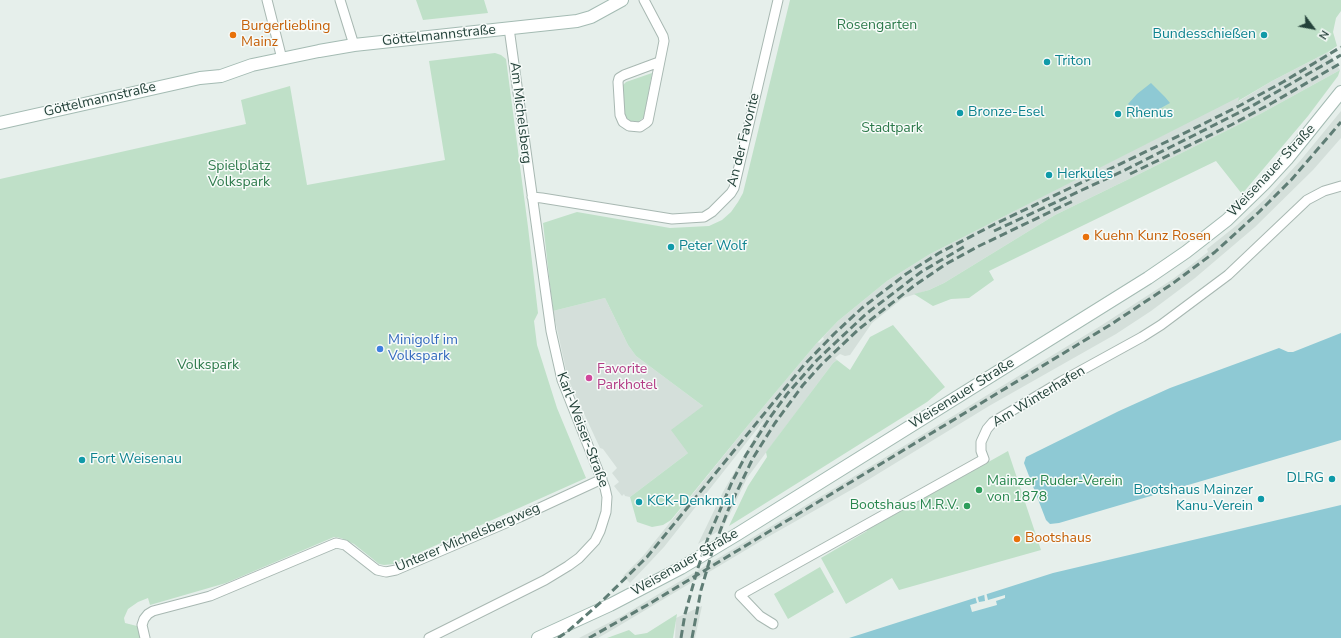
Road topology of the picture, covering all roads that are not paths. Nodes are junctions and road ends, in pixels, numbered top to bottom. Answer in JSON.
{"nodes":[{"id":1,"x":267,"y":0,"type":"edge"},
{"id":2,"x":340,"y":0,"type":"edge"},
{"id":3,"x":622,"y":0,"type":"edge"},
{"id":4,"x":644,"y":0,"type":"edge"},
{"id":5,"x":778,"y":0,"type":"edge"},
{"id":6,"x":509,"y":28,"type":"junction"},
{"id":7,"x":354,"y":45,"type":"junction"},
{"id":8,"x":282,"y":58,"type":"junction"},
{"id":9,"x":659,"y":62,"type":"junction"},
{"id":10,"x":1341,"y":92,"type":"edge"},
{"id":11,"x":0,"y":123,"type":"edge"},
{"id":12,"x":1341,"y":186,"type":"edge"},
{"id":13,"x":532,"y":197,"type":"junction"},
{"id":14,"x":602,"y":479,"type":"junction"},
{"id":15,"x":773,"y":624,"type":"dead end"},
{"id":16,"x":145,"y":638,"type":"edge"},
{"id":17,"x":429,"y":638,"type":"edge"},
{"id":18,"x":538,"y":638,"type":"edge"}],
"edges":[{"from":1,"to":8,"type":"street"},
{"from":2,"to":7,"type":"street"},
{"from":3,"to":6,"type":"main road","name":"Göttelmannstraße"},
{"from":4,"to":9,"type":"street"},
{"from":5,"to":13,"type":"street","name":"An der Favorite"},
{"from":6,"to":7,"type":"main road","name":"Göttelmannstraße"},
{"from":6,"to":13,"type":"street","name":"Am Michelsberg"},
{"from":7,"to":8,"type":"main road","name":"Göttelmannstraße"},
{"from":8,"to":11,"type":"main road","name":"Göttelmannstraße"},
{"from":9,"to":9,"type":"street"},
{"from":10,"to":18,"type":"main road","name":"Weisenauer Straße"},
{"from":12,"to":15,"type":"street","name":"Am Winterhafen"},
{"from":13,"to":14,"type":"street","name":"Karl-Weiser-Straße"},
{"from":14,"to":16,"type":"street","name":"Unterer Michelsbergweg"},
{"from":14,"to":17,"type":"street","name":"Karl-Weiser-Straße"}]}
